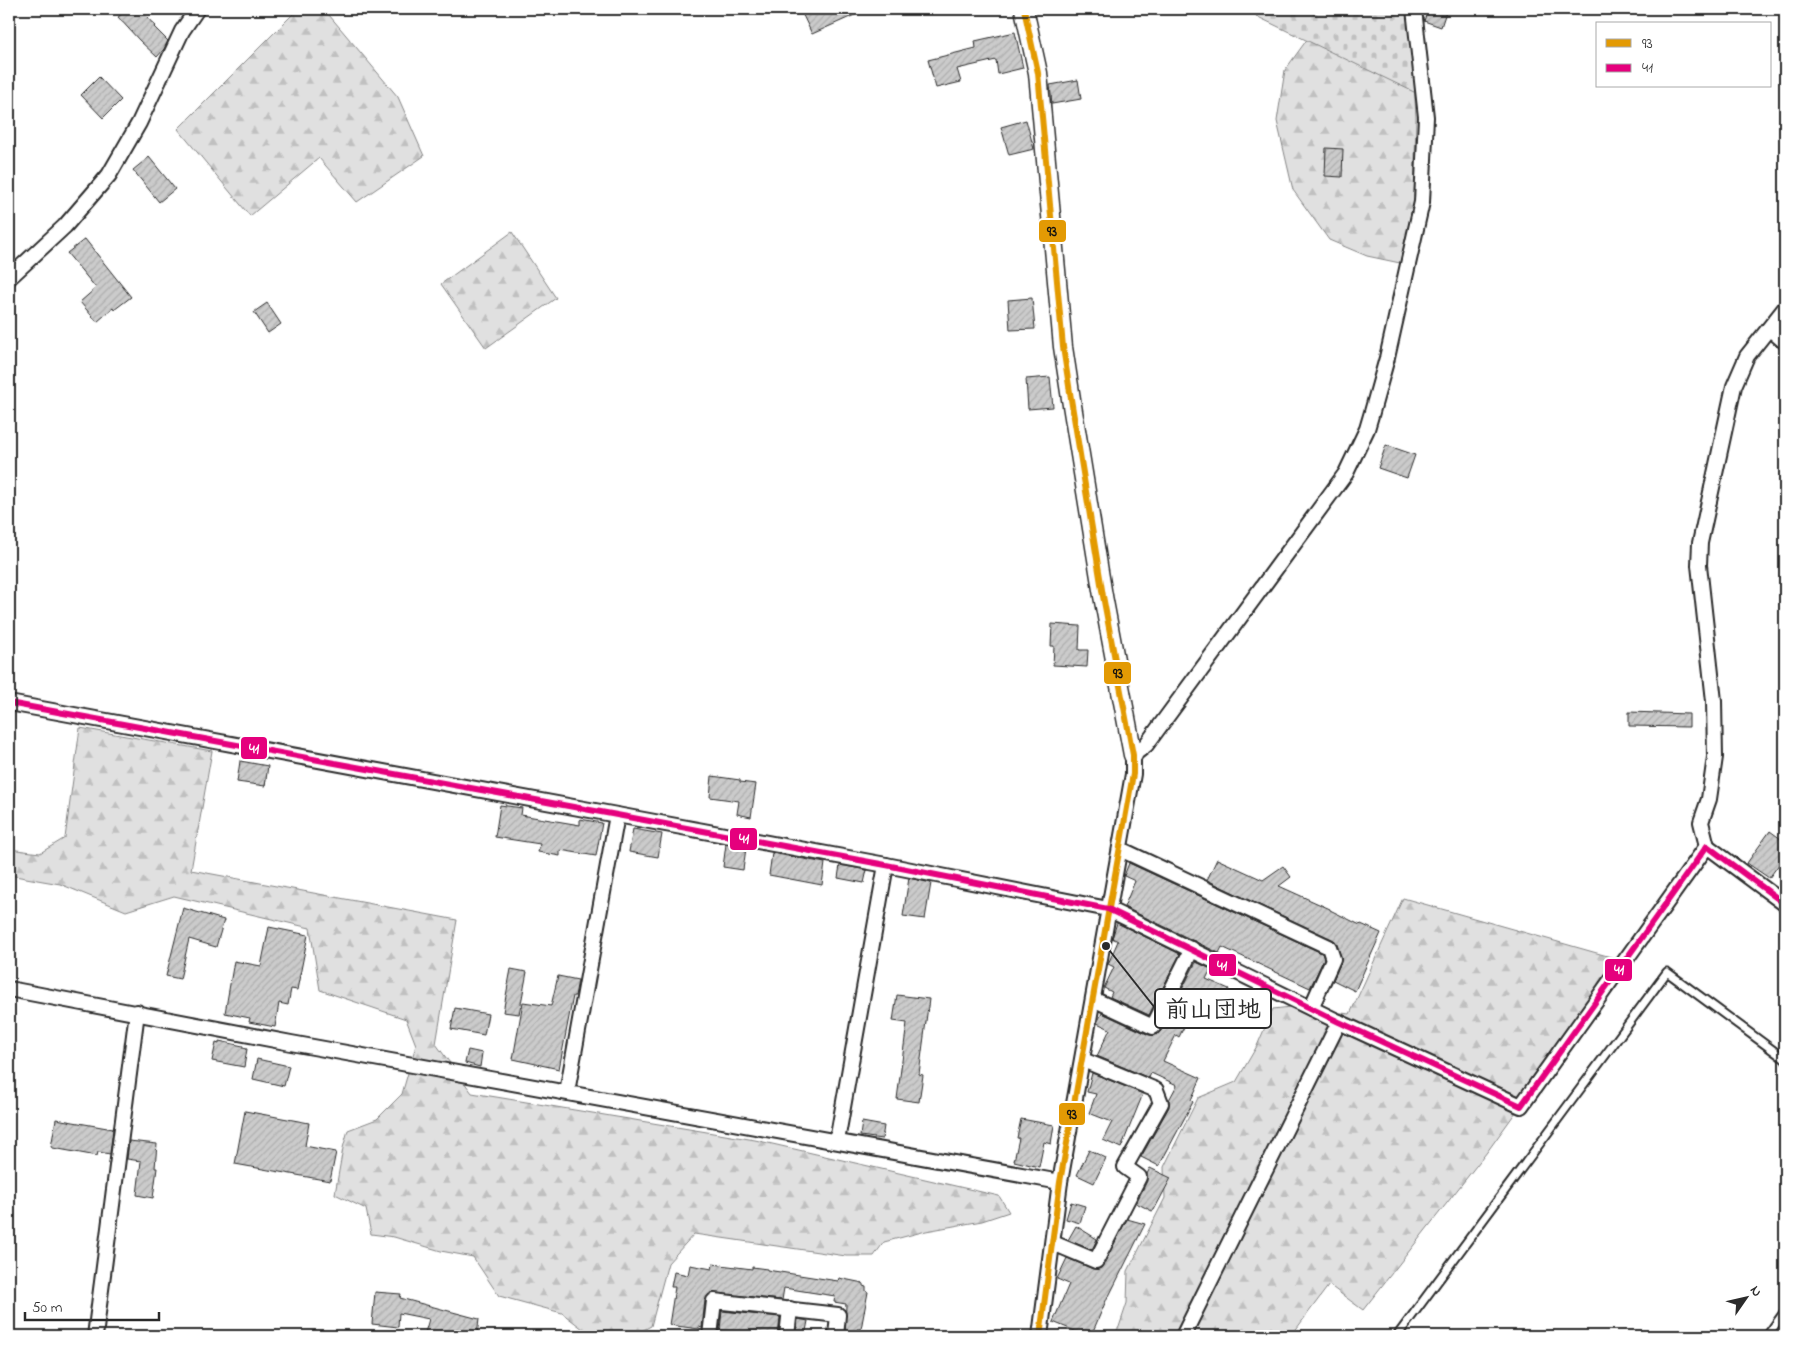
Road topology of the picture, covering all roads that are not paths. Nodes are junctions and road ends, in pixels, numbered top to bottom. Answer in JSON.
{"nodes":[{"id":1,"x":197,"y":9,"type":"edge"},
{"id":2,"x":1024,"y":9,"type":"edge"},
{"id":3,"x":1414,"y":9,"type":"edge"},
{"id":4,"x":9,"y":278,"type":"edge"},
{"id":5,"x":1785,"y":308,"type":"edge"},
{"id":6,"x":1770,"y":329,"type":"junction"},
{"id":7,"x":1785,"y":342,"type":"edge"},
{"id":8,"x":9,"y":703,"type":"edge"},
{"id":9,"x":1133,"y":755,"type":"junction"},
{"id":10,"x":617,"y":815,"type":"junction"},
{"id":11,"x":1707,"y":846,"type":"junction"},
{"id":12,"x":1120,"y":849,"type":"junction"},
{"id":13,"x":886,"y":865,"type":"junction"},
{"id":14,"x":1785,"y":904,"type":"edge"},
{"id":15,"x":1108,"y":909,"type":"junction"},
{"id":16,"x":1192,"y":949,"type":"junction"},
{"id":17,"x":9,"y":989,"type":"edge"},
{"id":18,"x":1093,"y":999,"type":"junction"},
{"id":19,"x":1311,"y":1008,"type":"junction"},
{"id":20,"x":137,"y":1012,"type":"junction"},
{"id":21,"x":1339,"y":1022,"type":"junction"},
{"id":22,"x":1785,"y":1059,"type":"edge"},
{"id":23,"x":1083,"y":1060,"type":"junction"},
{"id":24,"x":567,"y":1092,"type":"junction"},
{"id":25,"x":837,"y":1141,"type":"junction"},
{"id":26,"x":1060,"y":1182,"type":"junction"},
{"id":27,"x":1053,"y":1243,"type":"junction"},
{"id":28,"x":790,"y":1309,"type":"junction"},
{"id":29,"x":1785,"y":1311,"type":"edge"},
{"id":30,"x":95,"y":1336,"type":"edge"},
{"id":31,"x":710,"y":1336,"type":"edge"},
{"id":32,"x":787,"y":1336,"type":"edge"},
{"id":33,"x":836,"y":1336,"type":"edge"},
{"id":34,"x":1040,"y":1336,"type":"edge"},
{"id":35,"x":1183,"y":1336,"type":"edge"},
{"id":36,"x":1398,"y":1336,"type":"edge"},
{"id":37,"x":1767,"y":1336,"type":"edge"}],
"edges":[{"from":1,"to":4,"type":"street"},
{"from":2,"to":9,"type":"street"},
{"from":3,"to":9,"type":"street"},
{"from":5,"to":6,"type":"street"},
{"from":6,"to":7,"type":"street"},
{"from":6,"to":11,"type":"street"},
{"from":8,"to":10,"type":"street"},
{"from":9,"to":12,"type":"street"},
{"from":10,"to":13,"type":"street"},
{"from":10,"to":24,"type":"street"},
{"from":11,"to":14,"type":"street"},
{"from":11,"to":21,"type":"street"},
{"from":12,"to":15,"type":"street"},
{"from":12,"to":19,"type":"street"},
{"from":13,"to":15,"type":"street"},
{"from":13,"to":25,"type":"street"},
{"from":15,"to":16,"type":"street"},
{"from":15,"to":18,"type":"street"},
{"from":16,"to":18,"type":"street"},
{"from":16,"to":19,"type":"street"},
{"from":17,"to":20,"type":"street"},
{"from":18,"to":23,"type":"street"},
{"from":19,"to":21,"type":"street"},
{"from":20,"to":24,"type":"street"},
{"from":20,"to":30,"type":"street"},
{"from":21,"to":35,"type":"street"},
{"from":22,"to":36,"type":"lane"},
{"from":23,"to":26,"type":"street"},
{"from":23,"to":27,"type":"street"},
{"from":24,"to":25,"type":"street"},
{"from":25,"to":26,"type":"street"},
{"from":26,"to":27,"type":"street"},
{"from":27,"to":34,"type":"street"},
{"from":28,"to":31,"type":"street"},
{"from":28,"to":32,"type":"street"},
{"from":28,"to":33,"type":"street"},
{"from":29,"to":37,"type":"lane"}]}
